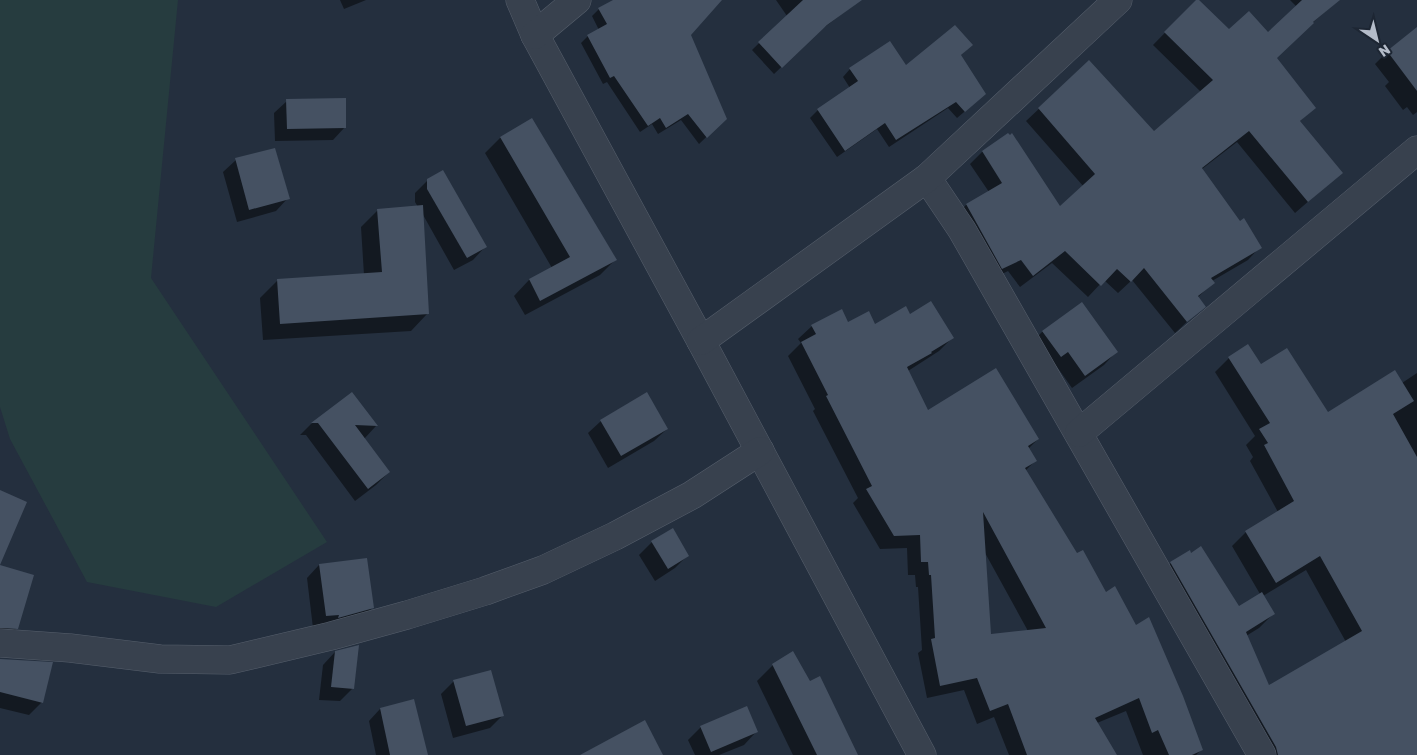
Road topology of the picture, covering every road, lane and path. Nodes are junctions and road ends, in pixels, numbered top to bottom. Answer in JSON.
{"nodes":[{"id":1,"x":520,"y":0,"type":"edge"},
{"id":2,"x":577,"y":0,"type":"edge"},
{"id":3,"x":1118,"y":0,"type":"edge"},
{"id":4,"x":535,"y":35,"type":"junction"},
{"id":5,"x":1414,"y":162,"type":"edge"},
{"id":6,"x":927,"y":178,"type":"junction"},
{"id":7,"x":701,"y":340,"type":"junction"},
{"id":8,"x":1079,"y":433,"type":"junction"},
{"id":9,"x":760,"y":451,"type":"junction"},
{"id":10,"x":0,"y":643,"type":"edge"},
{"id":11,"x":922,"y":755,"type":"edge"},
{"id":12,"x":1262,"y":755,"type":"edge"}],
"edges":[{"from":1,"to":4,"type":"street"},
{"from":2,"to":4,"type":"street"},
{"from":3,"to":6,"type":"street"},
{"from":4,"to":7,"type":"street"},
{"from":5,"to":8,"type":"street"},
{"from":6,"to":7,"type":"street"},
{"from":6,"to":8,"type":"street"},
{"from":7,"to":9,"type":"street"},
{"from":8,"to":12,"type":"street"},
{"from":9,"to":10,"type":"street"},
{"from":9,"to":11,"type":"street"}]}
